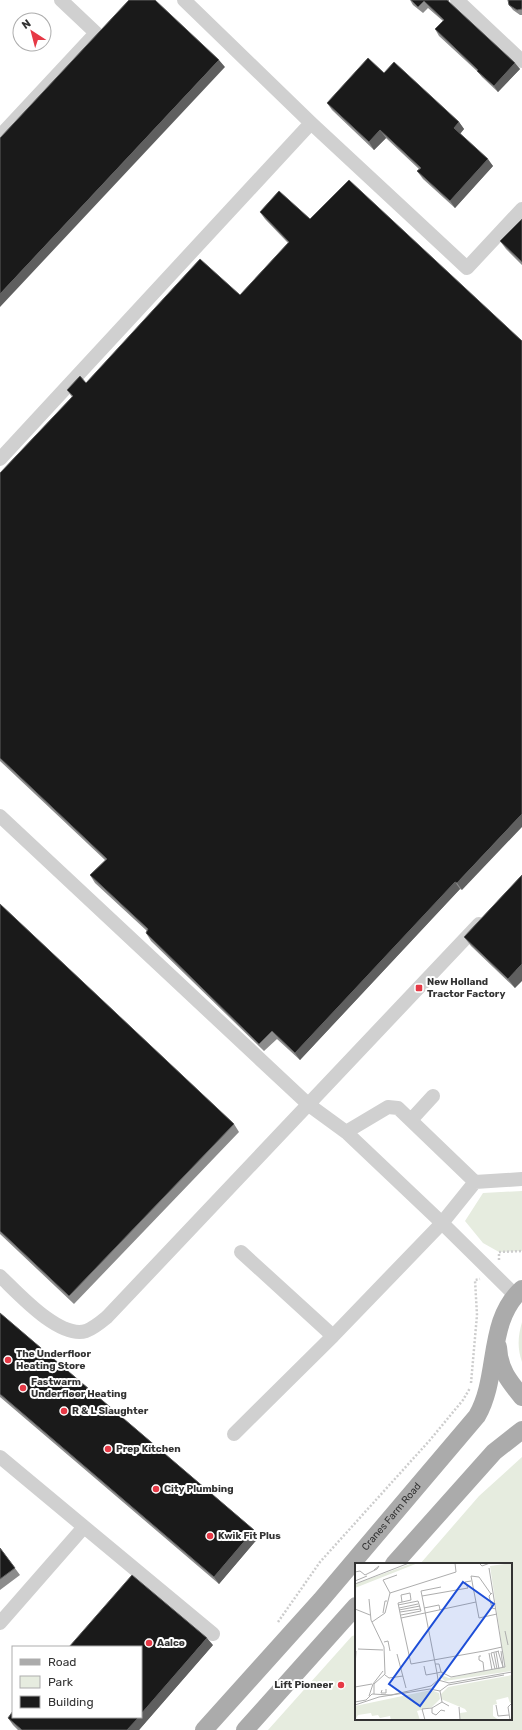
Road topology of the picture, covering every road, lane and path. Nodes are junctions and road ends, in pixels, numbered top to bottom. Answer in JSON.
{"nodes":[{"id":1,"x":61,"y":0,"type":"edge"},
{"id":2,"x":184,"y":0,"type":"edge"},
{"id":3,"x":457,"y":0,"type":"edge"},
{"id":4,"x":522,"y":61,"type":"edge"},
{"id":5,"x":311,"y":123,"type":"junction"},
{"id":6,"x":0,"y":136,"type":"edge"},
{"id":7,"x":522,"y":209,"type":"edge"},
{"id":8,"x":0,"y":459,"type":"edge"},
{"id":9,"x":0,"y":816,"type":"edge"},
{"id":10,"x":489,"y":913,"type":"edge"},
{"id":11,"x":433,"y":1096,"type":"dead end"},
{"id":12,"x":309,"y":1104,"type":"junction"},
{"id":13,"x":411,"y":1120,"type":"junction"},
{"id":14,"x":346,"y":1132,"type":"junction"},
{"id":15,"x":522,"y":1179,"type":"edge"},
{"id":16,"x":474,"y":1182,"type":"junction"},
{"id":17,"x":442,"y":1223,"type":"junction"},
{"id":18,"x":522,"y":1251,"type":"edge"},
{"id":19,"x":241,"y":1252,"type":"dead end"},
{"id":20,"x":0,"y":1276,"type":"edge"},
{"id":21,"x":497,"y":1278,"type":"junction"},
{"id":22,"x":519,"y":1292,"type":"edge"},
{"id":23,"x":333,"y":1336,"type":"junction"},
{"id":24,"x":497,"y":1339,"type":"junction"},
{"id":25,"x":522,"y":1397,"type":"edge"},
{"id":26,"x":522,"y":1430,"type":"edge"},
{"id":27,"x":234,"y":1434,"type":"dead end"},
{"id":28,"x":0,"y":1457,"type":"edge"},
{"id":29,"x":84,"y":1528,"type":"junction"},
{"id":30,"x":395,"y":1563,"type":"edge"},
{"id":31,"x":355,"y":1607,"type":"edge"},
{"id":32,"x":0,"y":1623,"type":"edge"},
{"id":33,"x":276,"y":1625,"type":"dead end"},
{"id":34,"x":213,"y":1634,"type":"dead end"},
{"id":35,"x":204,"y":1730,"type":"edge"},
{"id":36,"x":245,"y":1730,"type":"edge"}],
"edges":[{"from":1,"to":6,"type":"street"},
{"from":2,"to":5,"type":"street"},
{"from":3,"to":4,"type":"street"},
{"from":5,"to":7,"type":"street"},
{"from":5,"to":8,"type":"street"},
{"from":9,"to":12,"type":"street"},
{"from":10,"to":12,"type":"street"},
{"from":11,"to":13,"type":"street"},
{"from":12,"to":14,"type":"street"},
{"from":12,"to":20,"type":"street"},
{"from":13,"to":14,"type":"street"},
{"from":13,"to":16,"type":"street"},
{"from":14,"to":17,"type":"street"},
{"from":15,"to":16,"type":"street"},
{"from":16,"to":17,"type":"street"},
{"from":17,"to":21,"type":"street"},
{"from":17,"to":23,"type":"street"},
{"from":18,"to":21,"type":"path"},
{"from":19,"to":23,"type":"street"},
{"from":21,"to":22,"type":"street"},
{"from":21,"to":33,"type":"path"},
{"from":22,"to":24,"type":"main road","name":"Cranes Farm Road"},
{"from":23,"to":27,"type":"street"},
{"from":24,"to":25,"type":"main road","name":"Cranes Farm Road"},
{"from":24,"to":35,"type":"main road","name":"Cranes Farm Road"},
{"from":26,"to":30,"type":"main road"},
{"from":28,"to":29,"type":"street"},
{"from":29,"to":32,"type":"street"},
{"from":29,"to":34,"type":"street"},
{"from":31,"to":36,"type":"main road"}]}
